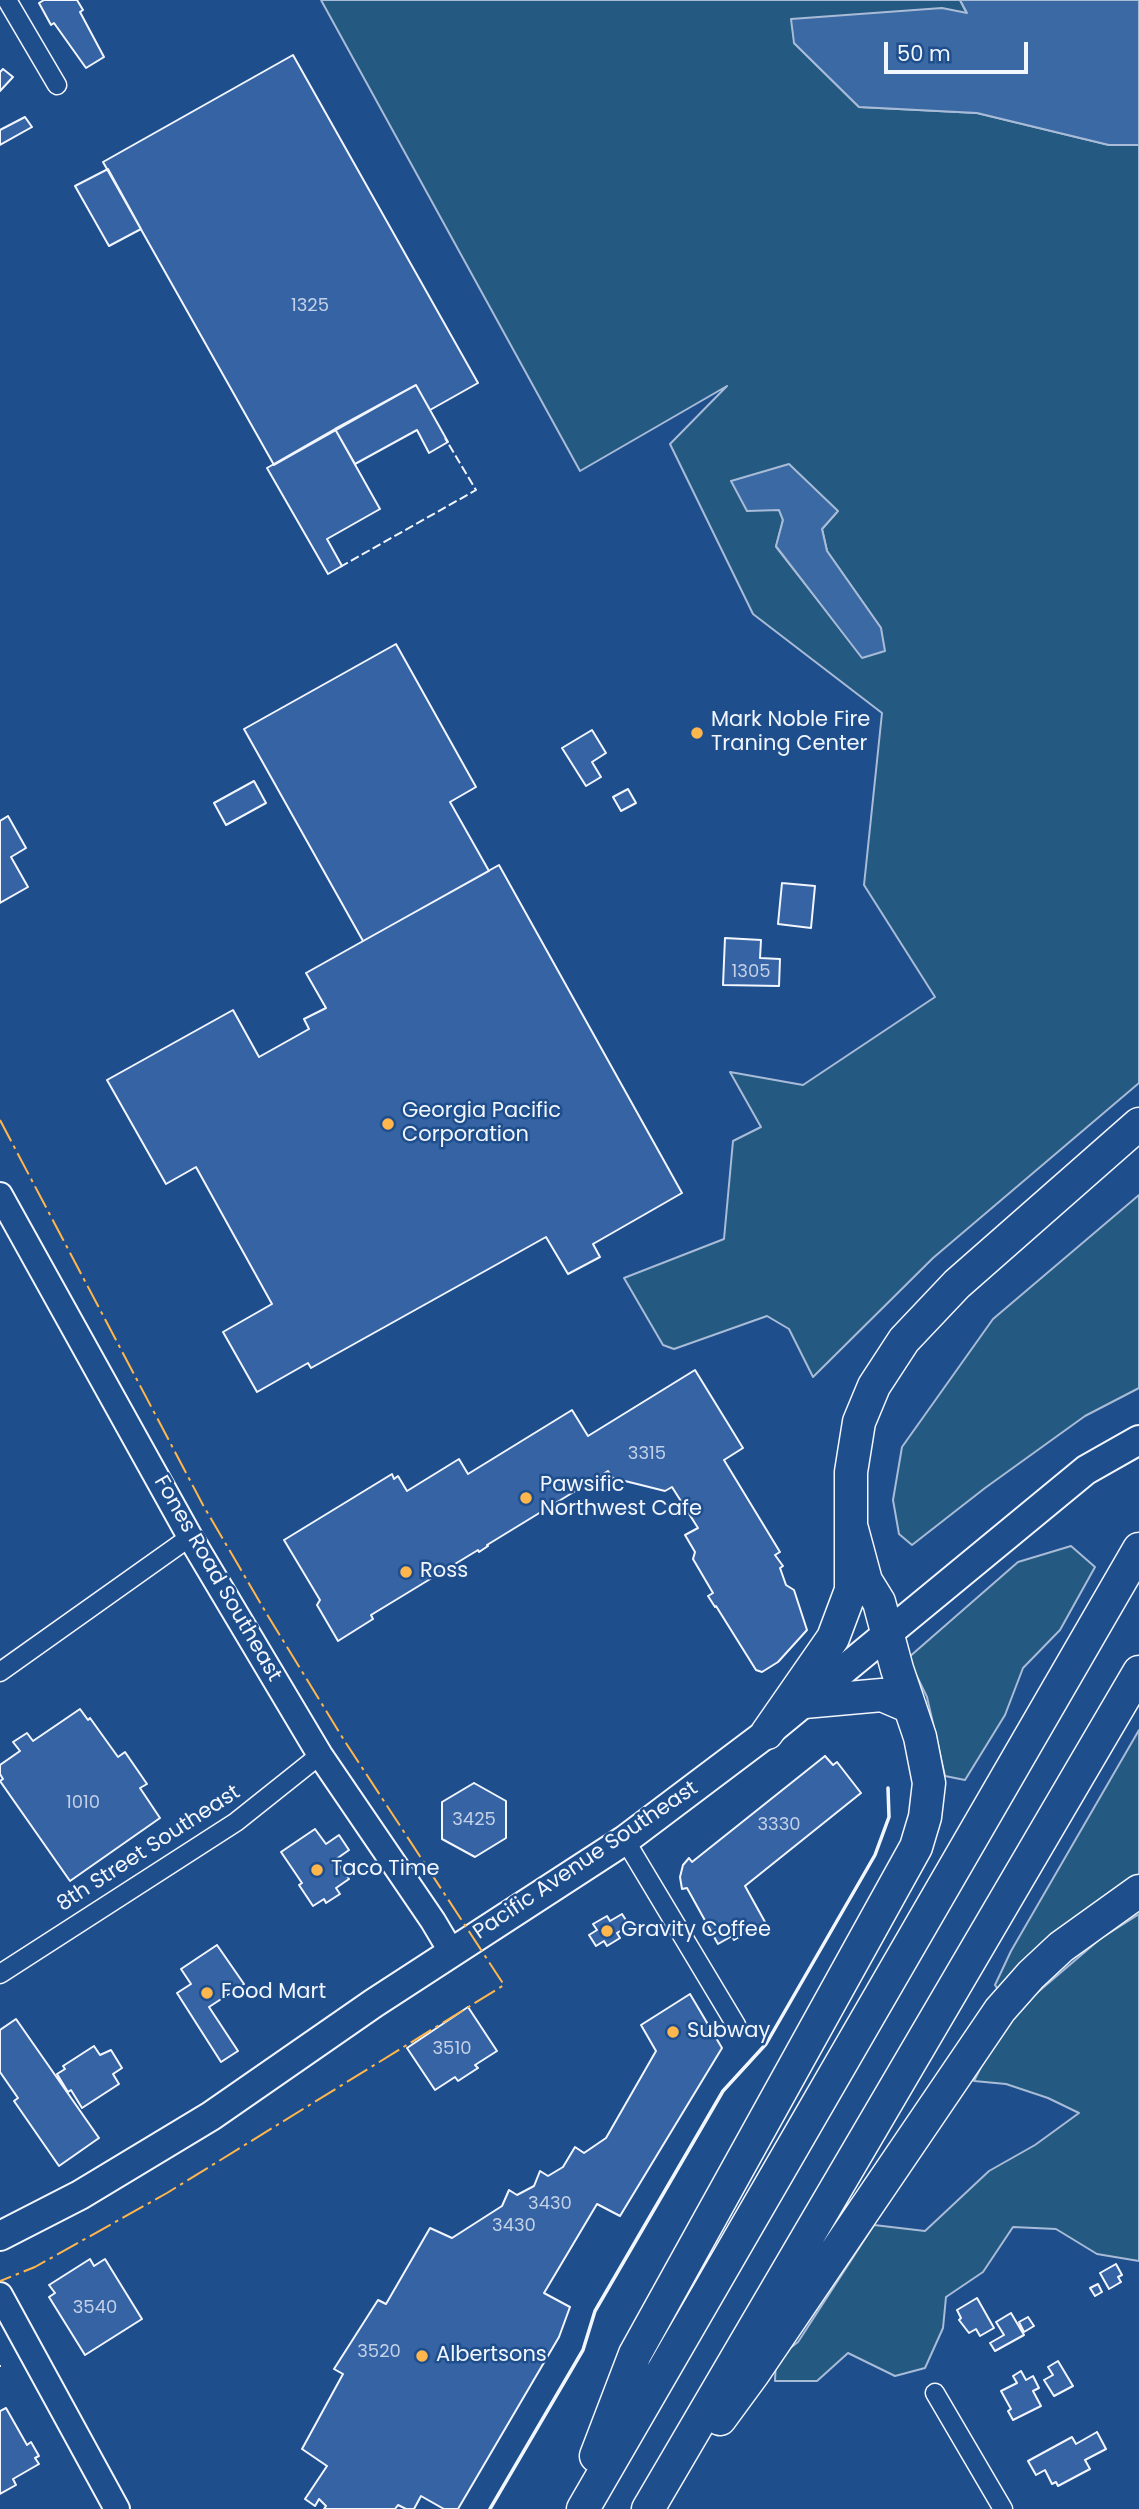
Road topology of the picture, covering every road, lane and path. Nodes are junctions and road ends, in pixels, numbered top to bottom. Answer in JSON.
{"nodes":[{"id":1,"x":7,"y":0,"type":"edge"},
{"id":2,"x":57,"y":85,"type":"dead end"},
{"id":3,"x":1139,"y":1125,"type":"edge"},
{"id":4,"x":0,"y":1195,"type":"edge"},
{"id":5,"x":1139,"y":1440,"type":"edge"},
{"id":6,"x":852,"y":1529,"type":"junction"},
{"id":7,"x":190,"y":1537,"type":"junction"},
{"id":8,"x":1138,"y":1551,"type":"edge"},
{"id":9,"x":887,"y":1633,"type":"junction"},
{"id":10,"x":0,"y":1672,"type":"edge"},
{"id":11,"x":1139,"y":1672,"type":"edge"},
{"id":12,"x":804,"y":1702,"type":"junction"},
{"id":13,"x":910,"y":1707,"type":"junction"},
{"id":14,"x":767,"y":1733,"type":"junction"},
{"id":15,"x":320,"y":1755,"type":"junction"},
{"id":16,"x":625,"y":1840,"type":"junction"},
{"id":17,"x":1139,"y":1891,"type":"edge"},
{"id":18,"x":452,"y":1952,"type":"junction"},
{"id":19,"x":0,"y":1974,"type":"edge"},
{"id":20,"x":736,"y":2025,"type":"dead end"},
{"id":21,"x":0,"y":2236,"type":"edge"},
{"id":22,"x":0,"y":2295,"type":"edge"},
{"id":23,"x":935,"y":2393,"type":"dead end"},
{"id":24,"x":117,"y":2509,"type":"edge"},
{"id":25,"x":576,"y":2509,"type":"edge"},
{"id":26,"x":583,"y":2509,"type":"edge"},
{"id":27,"x":650,"y":2509,"type":"edge"},
{"id":28,"x":1003,"y":2509,"type":"edge"}],
"edges":[{"from":1,"to":2,"type":"street"},
{"from":3,"to":6,"type":"highway"},
{"from":4,"to":7,"type":"street","name":"Fones Road Southeast"},
{"from":5,"to":9,"type":"main road","name":"Pacific Avenue Southeast"},
{"from":6,"to":9,"type":"highway"},
{"from":6,"to":14,"type":"highway"},
{"from":7,"to":10,"type":"street"},
{"from":7,"to":15,"type":"street","name":"Fones Road Southeast"},
{"from":8,"to":26,"type":"highway"},
{"from":9,"to":12,"type":"main road","name":"Pacific Avenue Southeast"},
{"from":9,"to":13,"type":"highway"},
{"from":11,"to":27,"type":"highway"},
{"from":12,"to":13,"type":"highway"},
{"from":12,"to":14,"type":"main road","name":"Pacific Avenue Southeast"},
{"from":13,"to":25,"type":"highway"},
{"from":14,"to":16,"type":"main road","name":"Pacific Avenue Southeast"},
{"from":15,"to":18,"type":"street","name":"Fones Road Southeast"},
{"from":15,"to":19,"type":"street","name":"8th Street Southeast"},
{"from":16,"to":18,"type":"main road","name":"Pacific Avenue Southeast"},
{"from":16,"to":20,"type":"street"},
{"from":17,"to":27,"type":"highway"},
{"from":18,"to":21,"type":"main road","name":"Pacific Avenue Southeast"},
{"from":22,"to":24,"type":"street"},
{"from":23,"to":28,"type":"street"}]}
